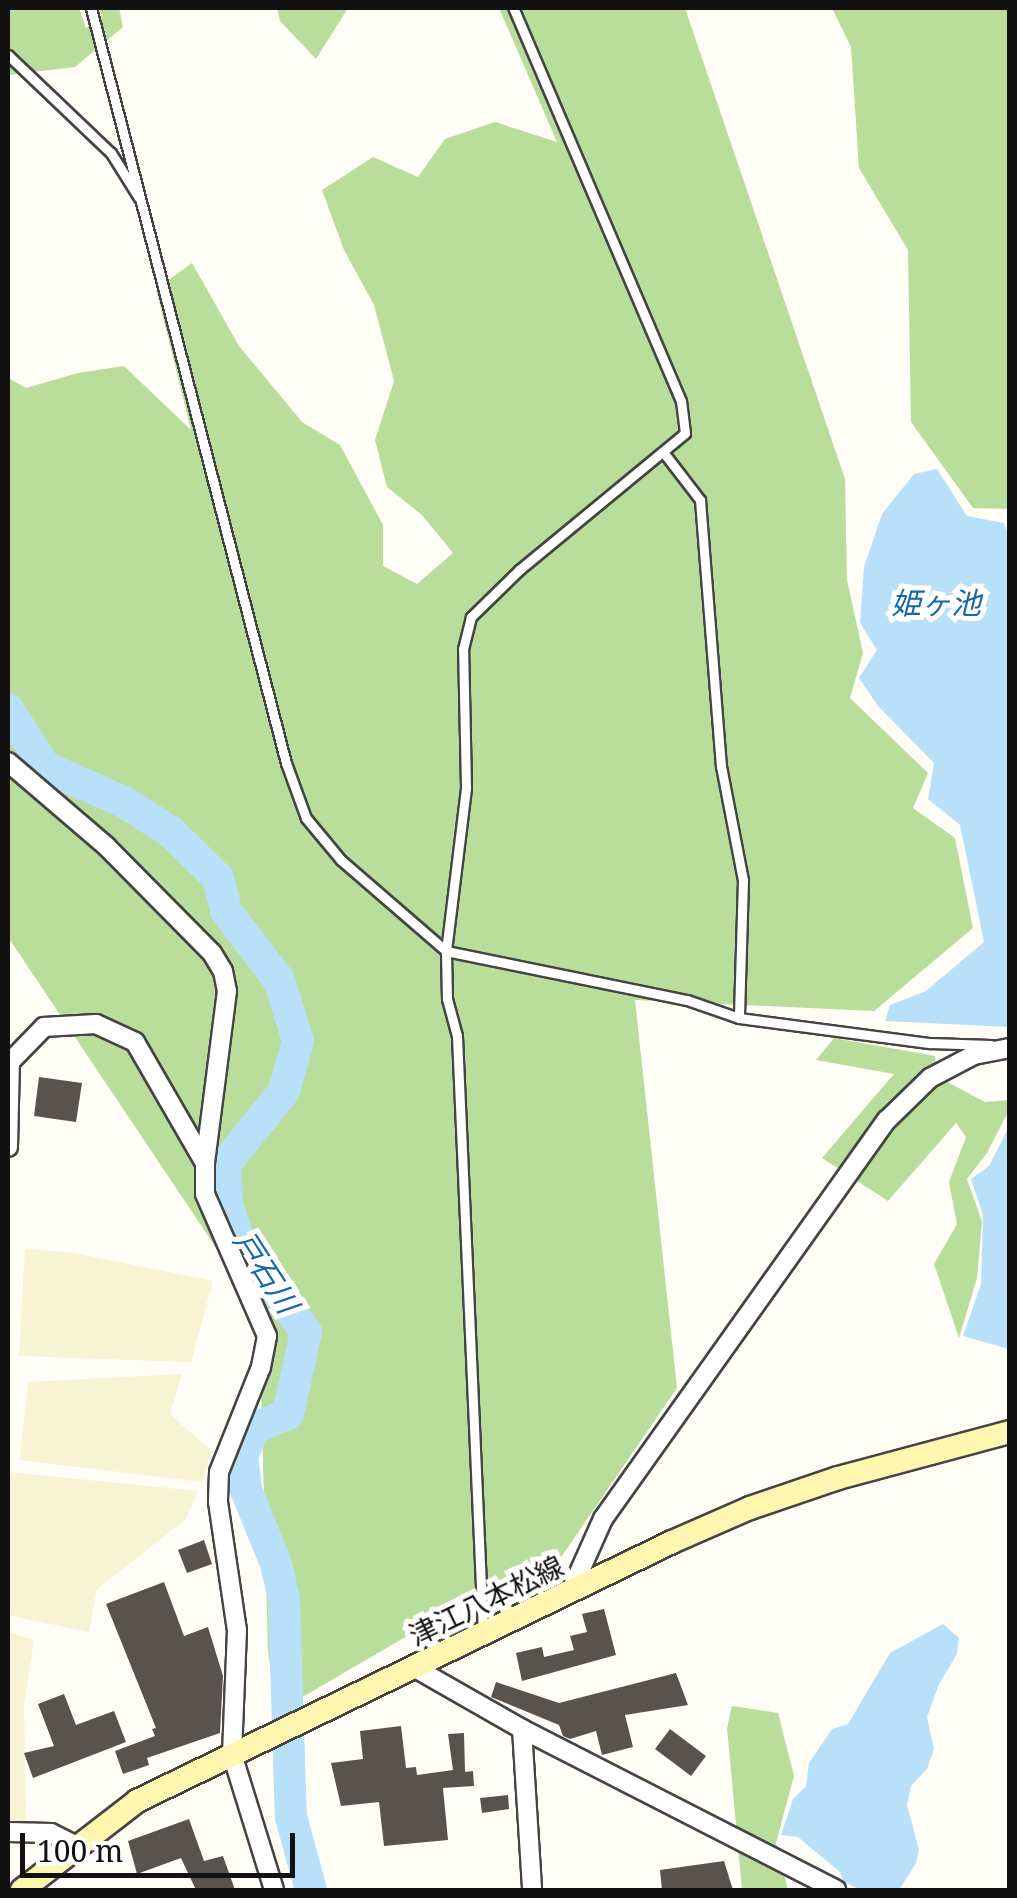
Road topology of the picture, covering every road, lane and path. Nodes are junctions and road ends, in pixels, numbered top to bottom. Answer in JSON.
{"nodes":[{"id":1,"x":91,"y":8,"type":"edge"},
{"id":2,"x":513,"y":8,"type":"edge"},
{"id":3,"x":8,"y":55,"type":"edge"},
{"id":4,"x":146,"y":209,"type":"junction"},
{"id":5,"x":664,"y":453,"type":"junction"},
{"id":6,"x":8,"y":762,"type":"edge"},
{"id":7,"x":446,"y":951,"type":"junction"},
{"id":8,"x":739,"y":1018,"type":"junction"},
{"id":9,"x":1010,"y":1046,"type":"edge"},
{"id":10,"x":9,"y":1062,"type":"edge"},
{"id":11,"x":8,"y":1147,"type":"edge"},
{"id":12,"x":205,"y":1163,"type":"junction"},
{"id":13,"x":1010,"y":1432,"type":"edge"},
{"id":14,"x":570,"y":1593,"type":"junction"},
{"id":15,"x":483,"y":1633,"type":"junction"},
{"id":16,"x":415,"y":1668,"type":"junction"},
{"id":17,"x":522,"y":1730,"type":"junction"},
{"id":18,"x":240,"y":1750,"type":"junction"},
{"id":19,"x":8,"y":1832,"type":"edge"},
{"id":20,"x":78,"y":1847,"type":"junction"},
{"id":21,"x":22,"y":1890,"type":"edge"},
{"id":22,"x":274,"y":1890,"type":"edge"},
{"id":23,"x":532,"y":1890,"type":"edge"},
{"id":24,"x":836,"y":1890,"type":"edge"}],
"edges":[{"from":1,"to":4,"type":"lane"},
{"from":2,"to":5,"type":"lane"},
{"from":3,"to":4,"type":"lane"},
{"from":4,"to":7,"type":"lane"},
{"from":5,"to":7,"type":"lane"},
{"from":5,"to":8,"type":"lane"},
{"from":6,"to":12,"type":"street"},
{"from":7,"to":8,"type":"lane"},
{"from":7,"to":15,"type":"lane"},
{"from":8,"to":9,"type":"lane"},
{"from":9,"to":14,"type":"street"},
{"from":10,"to":11,"type":"street"},
{"from":10,"to":12,"type":"street"},
{"from":12,"to":18,"type":"street"},
{"from":13,"to":14,"type":"main road","name":"津江八本松線"},
{"from":14,"to":15,"type":"main road","name":"津江八本松線"},
{"from":15,"to":16,"type":"main road","name":"津江八本松線"},
{"from":16,"to":17,"type":"street"},
{"from":16,"to":18,"type":"main road","name":"津江八本松線"},
{"from":17,"to":23,"type":"street"},
{"from":17,"to":24,"type":"street"},
{"from":18,"to":20,"type":"main road","name":"津江八本松線"},
{"from":18,"to":22,"type":"street"},
{"from":19,"to":20,"type":"street"},
{"from":20,"to":21,"type":"main road","name":"津江八本松線"}]}
